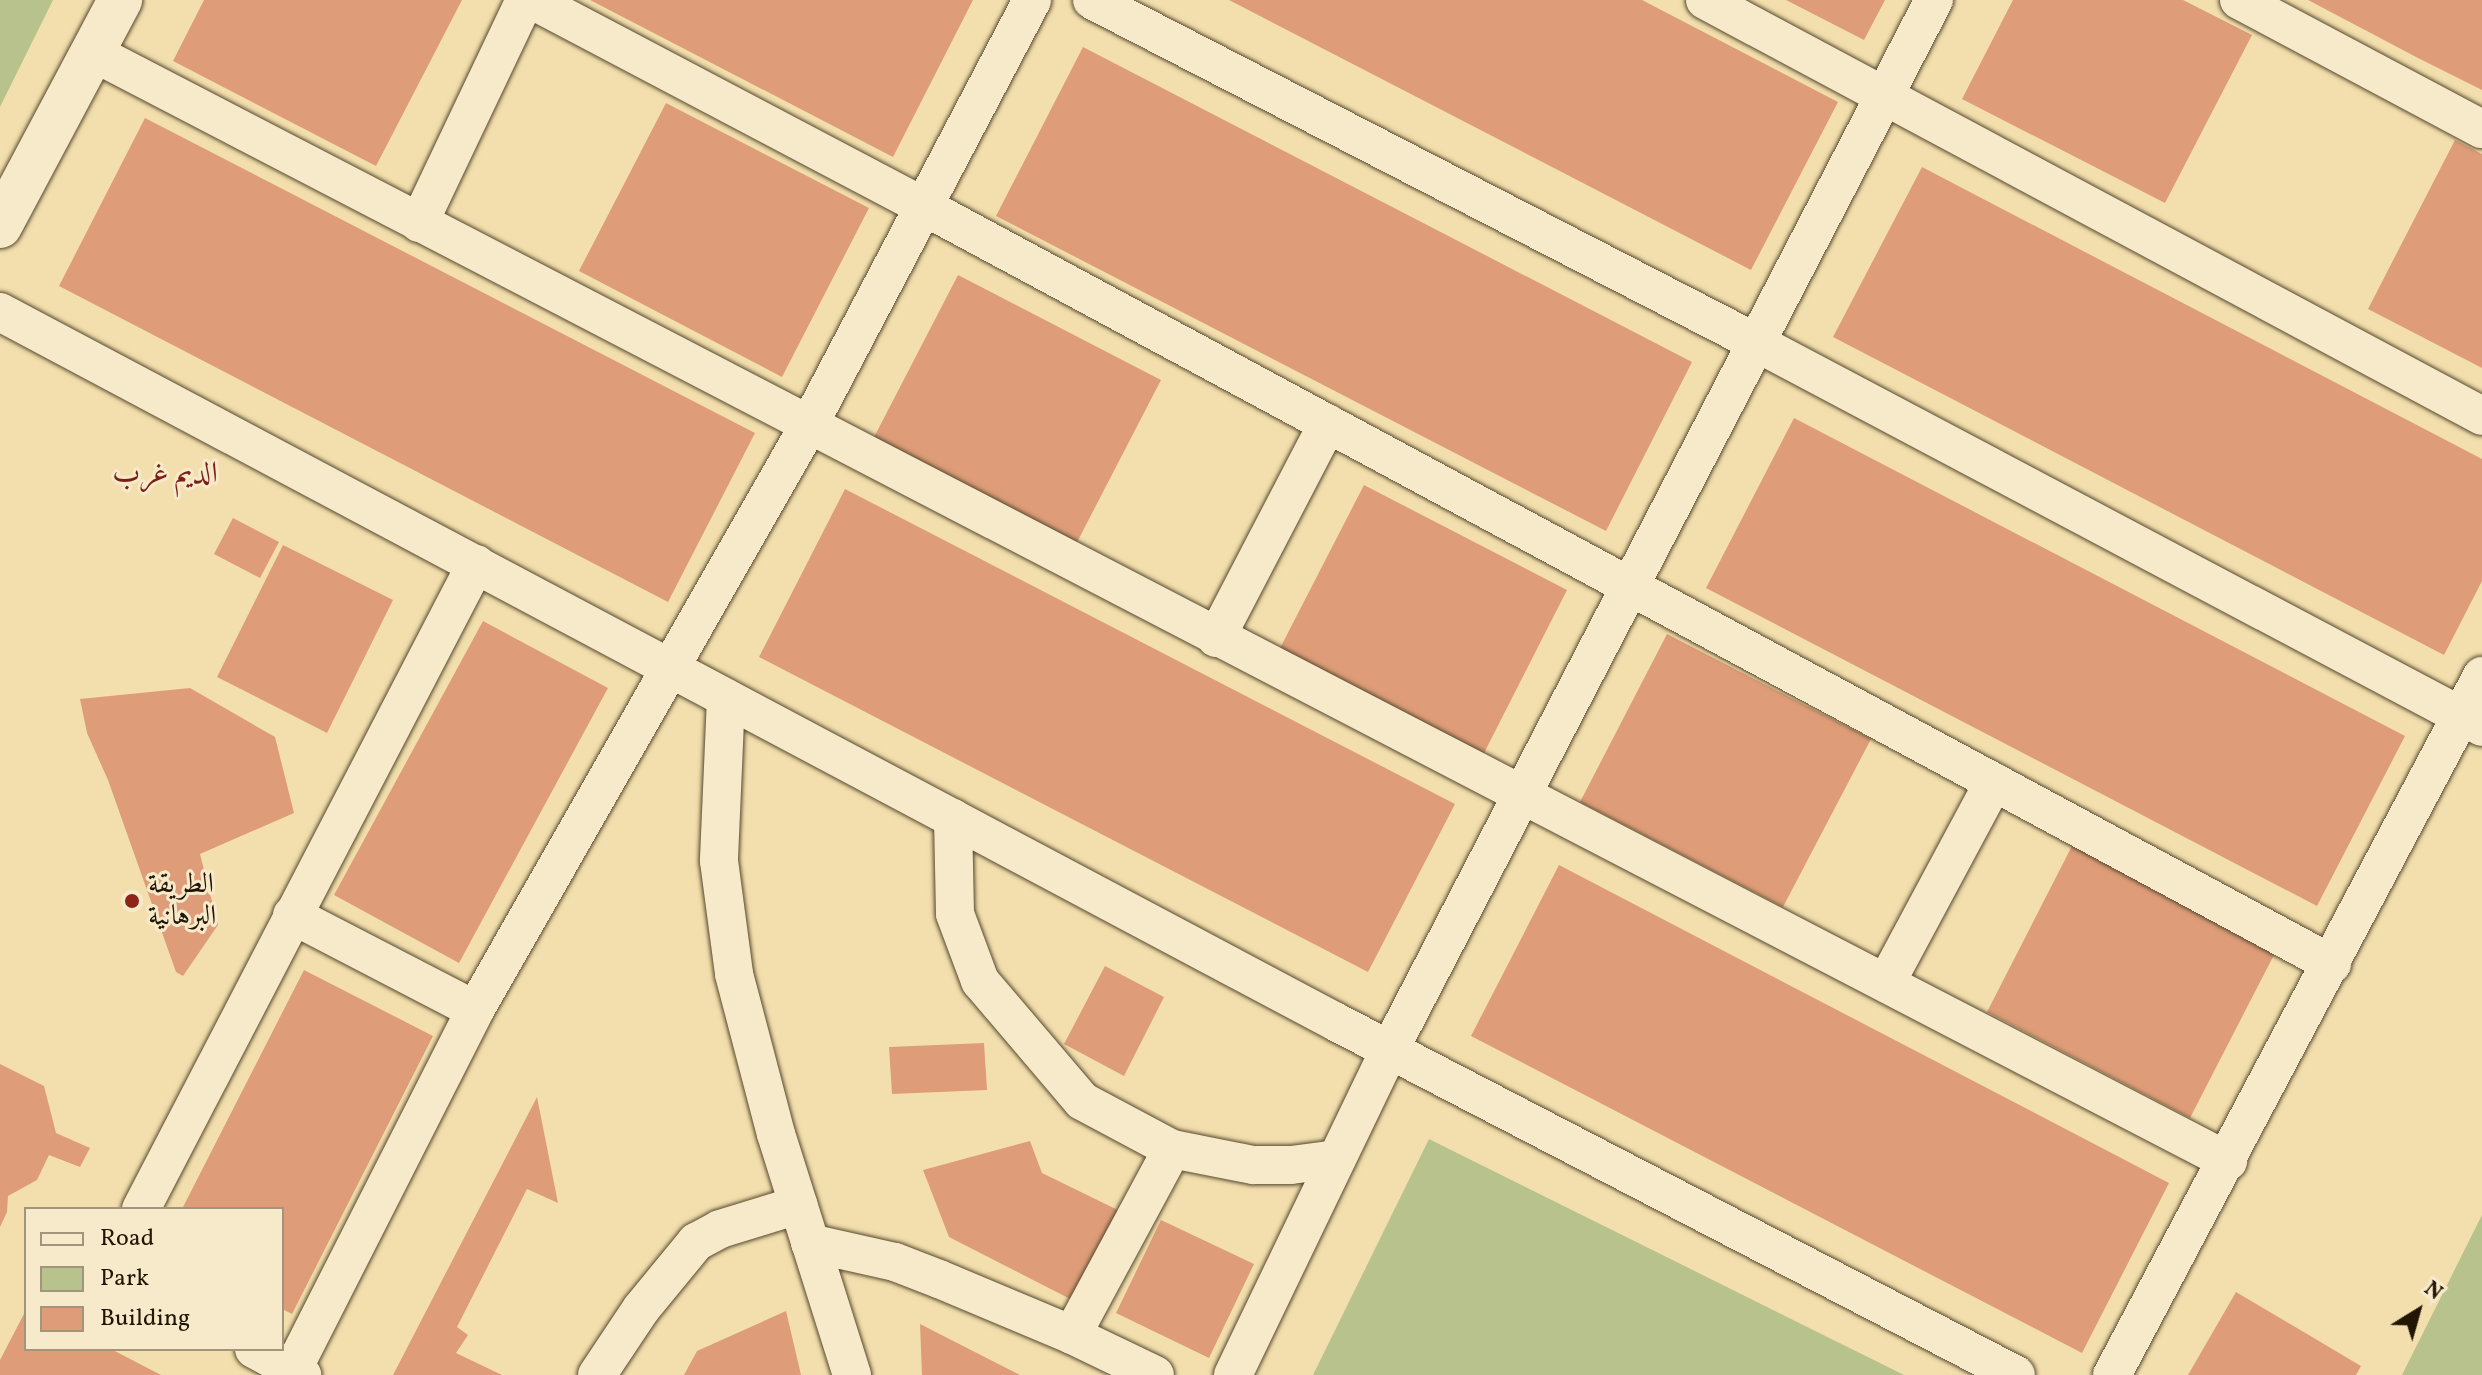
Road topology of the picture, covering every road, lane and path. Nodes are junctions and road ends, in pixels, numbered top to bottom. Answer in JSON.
{"nodes":[{"id":1,"x":120,"y":0,"type":"edge"},
{"id":2,"x":525,"y":0,"type":"edge"},
{"id":3,"x":532,"y":0,"type":"edge"},
{"id":4,"x":1032,"y":0,"type":"edge"},
{"id":5,"x":1092,"y":0,"type":"edge"},
{"id":6,"x":1705,"y":0,"type":"edge"},
{"id":7,"x":1934,"y":0,"type":"edge"},
{"id":8,"x":2239,"y":0,"type":"edge"},
{"id":9,"x":92,"y":52,"type":"junction"},
{"id":10,"x":1884,"y":93,"type":"junction"},
{"id":11,"x":2482,"y":129,"type":"edge"},
{"id":12,"x":923,"y":206,"type":"junction"},
{"id":13,"x":419,"y":223,"type":"junction"},
{"id":14,"x":0,"y":226,"type":"edge"},
{"id":15,"x":0,"y":312,"type":"edge"},
{"id":16,"x":1757,"y":343,"type":"junction"},
{"id":17,"x":2482,"y":416,"type":"edge"},
{"id":18,"x":1328,"y":423,"type":"junction"},
{"id":19,"x":809,"y":425,"type":"junction"},
{"id":20,"x":476,"y":564,"type":"junction"},
{"id":21,"x":1630,"y":586,"type":"junction"},
{"id":22,"x":1216,"y":638,"type":"junction"},
{"id":23,"x":667,"y":668,"type":"junction"},
{"id":24,"x":2482,"y":676,"type":"edge"},
{"id":25,"x":726,"y":698,"type":"junction"},
{"id":26,"x":2471,"y":721,"type":"edge"},
{"id":27,"x":1994,"y":782,"type":"junction"},
{"id":28,"x":1520,"y":797,"type":"junction"},
{"id":29,"x":953,"y":818,"type":"junction"},
{"id":30,"x":292,"y":915,"type":"junction"},
{"id":31,"x":2332,"y":964,"type":"junction"},
{"id":32,"x":1886,"y":983,"type":"junction"},
{"id":33,"x":475,"y":1010,"type":"junction"},
{"id":34,"x":1390,"y":1049,"type":"junction"},
{"id":35,"x":1172,"y":1149,"type":"junction"},
{"id":36,"x":1337,"y":1159,"type":"junction"},
{"id":37,"x":2228,"y":1161,"type":"junction"},
{"id":38,"x":798,"y":1205,"type":"junction"},
{"id":39,"x":142,"y":1207,"type":"edge"},
{"id":40,"x":810,"y":1243,"type":"junction"},
{"id":41,"x":1072,"y":1335,"type":"junction"},
{"id":42,"x":257,"y":1351,"type":"edge"},
{"id":43,"x":295,"y":1373,"type":"edge"},
{"id":44,"x":597,"y":1375,"type":"edge"},
{"id":45,"x":852,"y":1375,"type":"edge"},
{"id":46,"x":1155,"y":1375,"type":"edge"},
{"id":47,"x":1233,"y":1375,"type":"edge"},
{"id":48,"x":2016,"y":1375,"type":"edge"},
{"id":49,"x":2112,"y":1375,"type":"edge"}],
"edges":[{"from":1,"to":9,"type":"street"},
{"from":2,"to":13,"type":"street"},
{"from":3,"to":12,"type":"street"},
{"from":4,"to":12,"type":"street"},
{"from":5,"to":16,"type":"street"},
{"from":6,"to":10,"type":"street"},
{"from":7,"to":10,"type":"street"},
{"from":8,"to":11,"type":"street"},
{"from":9,"to":13,"type":"street"},
{"from":9,"to":14,"type":"street"},
{"from":10,"to":16,"type":"street"},
{"from":10,"to":17,"type":"street"},
{"from":12,"to":18,"type":"street"},
{"from":12,"to":19,"type":"street"},
{"from":13,"to":19,"type":"street"},
{"from":15,"to":20,"type":"street"},
{"from":16,"to":21,"type":"street"},
{"from":16,"to":26,"type":"street"},
{"from":18,"to":21,"type":"street"},
{"from":18,"to":22,"type":"street"},
{"from":19,"to":22,"type":"street"},
{"from":19,"to":23,"type":"street"},
{"from":20,"to":23,"type":"street"},
{"from":20,"to":30,"type":"street"},
{"from":21,"to":27,"type":"street"},
{"from":21,"to":28,"type":"street"},
{"from":22,"to":28,"type":"street"},
{"from":23,"to":25,"type":"street"},
{"from":23,"to":33,"type":"street"},
{"from":24,"to":26,"type":"street"},
{"from":25,"to":29,"type":"street"},
{"from":25,"to":38,"type":"street"},
{"from":26,"to":31,"type":"street"},
{"from":27,"to":31,"type":"street"},
{"from":27,"to":32,"type":"street"},
{"from":28,"to":32,"type":"street"},
{"from":28,"to":34,"type":"street"},
{"from":29,"to":34,"type":"street"},
{"from":29,"to":35,"type":"street"},
{"from":30,"to":33,"type":"street"},
{"from":30,"to":39,"type":"street"},
{"from":31,"to":37,"type":"street"},
{"from":32,"to":37,"type":"street"},
{"from":33,"to":43,"type":"street"},
{"from":34,"to":36,"type":"street"},
{"from":34,"to":48,"type":"street"},
{"from":35,"to":36,"type":"street"},
{"from":35,"to":41,"type":"street"},
{"from":36,"to":47,"type":"street"},
{"from":37,"to":49,"type":"street"},
{"from":38,"to":40,"type":"street"},
{"from":38,"to":44,"type":"street"},
{"from":40,"to":41,"type":"street"},
{"from":40,"to":45,"type":"street"},
{"from":41,"to":46,"type":"street"},
{"from":42,"to":43,"type":"street"}]}
